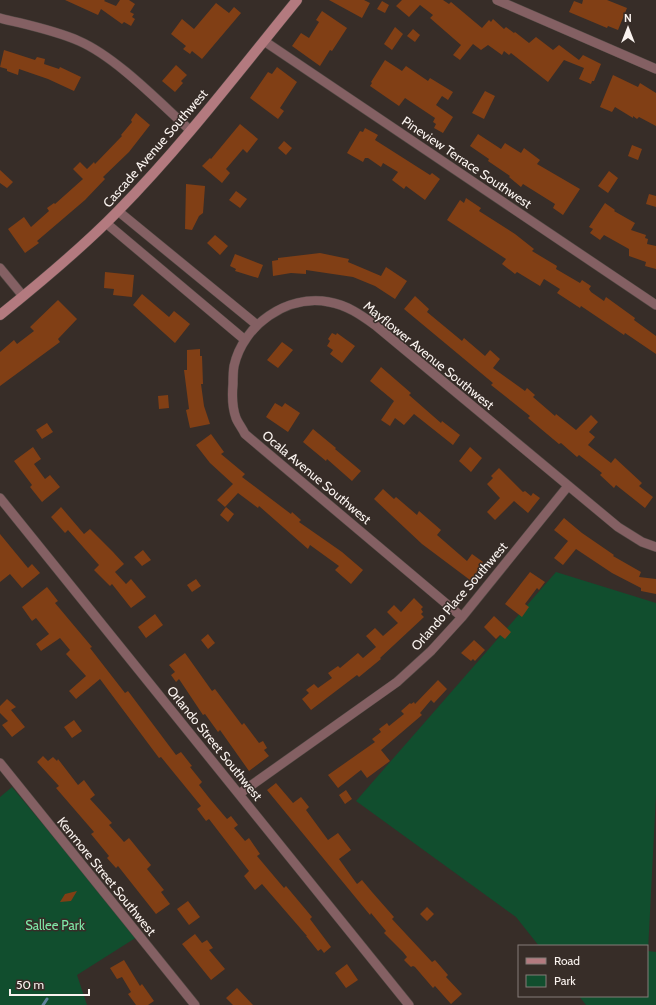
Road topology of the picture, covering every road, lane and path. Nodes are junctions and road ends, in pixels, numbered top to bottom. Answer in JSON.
{"nodes":[{"id":1,"x":297,"y":0,"type":"edge"},
{"id":2,"x":497,"y":0,"type":"edge"},
{"id":3,"x":0,"y":18,"type":"edge"},
{"id":4,"x":264,"y":41,"type":"junction"},
{"id":5,"x":656,"y":69,"type":"edge"},
{"id":6,"x":190,"y":130,"type":"junction"},
{"id":7,"x":118,"y":211,"type":"junction"},
{"id":8,"x":106,"y":223,"type":"junction"},
{"id":9,"x":0,"y":268,"type":"edge"},
{"id":10,"x":23,"y":296,"type":"junction"},
{"id":11,"x":656,"y":305,"type":"edge"},
{"id":12,"x":0,"y":315,"type":"edge"},
{"id":13,"x":257,"y":325,"type":"junction"},
{"id":14,"x":245,"y":340,"type":"junction"},
{"id":15,"x":568,"y":486,"type":"junction"},
{"id":16,"x":0,"y":498,"type":"edge"},
{"id":17,"x":656,"y":546,"type":"edge"},
{"id":18,"x":462,"y":617,"type":"junction"},
{"id":19,"x":2,"y":770,"type":"edge"},
{"id":20,"x":239,"y":794,"type":"junction"},
{"id":21,"x":195,"y":1005,"type":"edge"},
{"id":22,"x":409,"y":1005,"type":"edge"}],
"edges":[{"from":1,"to":4,"type":"main road","name":"Cascade Avenue Southwest"},
{"from":2,"to":5,"type":"street"},
{"from":3,"to":6,"type":"street"},
{"from":4,"to":6,"type":"main road","name":"Cascade Avenue Southwest"},
{"from":4,"to":11,"type":"street","name":"Pineview Terrace Southwest"},
{"from":6,"to":7,"type":"main road","name":"Cascade Avenue Southwest"},
{"from":7,"to":8,"type":"main road","name":"Cascade Avenue Southwest"},
{"from":7,"to":13,"type":"street"},
{"from":8,"to":10,"type":"main road","name":"Cascade Avenue Southwest"},
{"from":8,"to":14,"type":"street"},
{"from":9,"to":10,"type":"street"},
{"from":10,"to":12,"type":"main road","name":"Cascade Avenue Southwest"},
{"from":13,"to":14,"type":"street","name":"Ocala Avenue Southwest"},
{"from":13,"to":15,"type":"street","name":"Mayflower Avenue Southwest"},
{"from":14,"to":18,"type":"street","name":"Ocala Avenue Southwest"},
{"from":15,"to":17,"type":"street","name":"Mayflower Avenue Southwest"},
{"from":15,"to":18,"type":"street","name":"Orlando Place Southwest"},
{"from":16,"to":20,"type":"street","name":"Orlando Street Southwest"},
{"from":18,"to":20,"type":"street","name":"Orlando Place Southwest"},
{"from":19,"to":21,"type":"street","name":"Kenmore Street Southwest"},
{"from":20,"to":22,"type":"street","name":"Orlando Street Southwest"}]}
